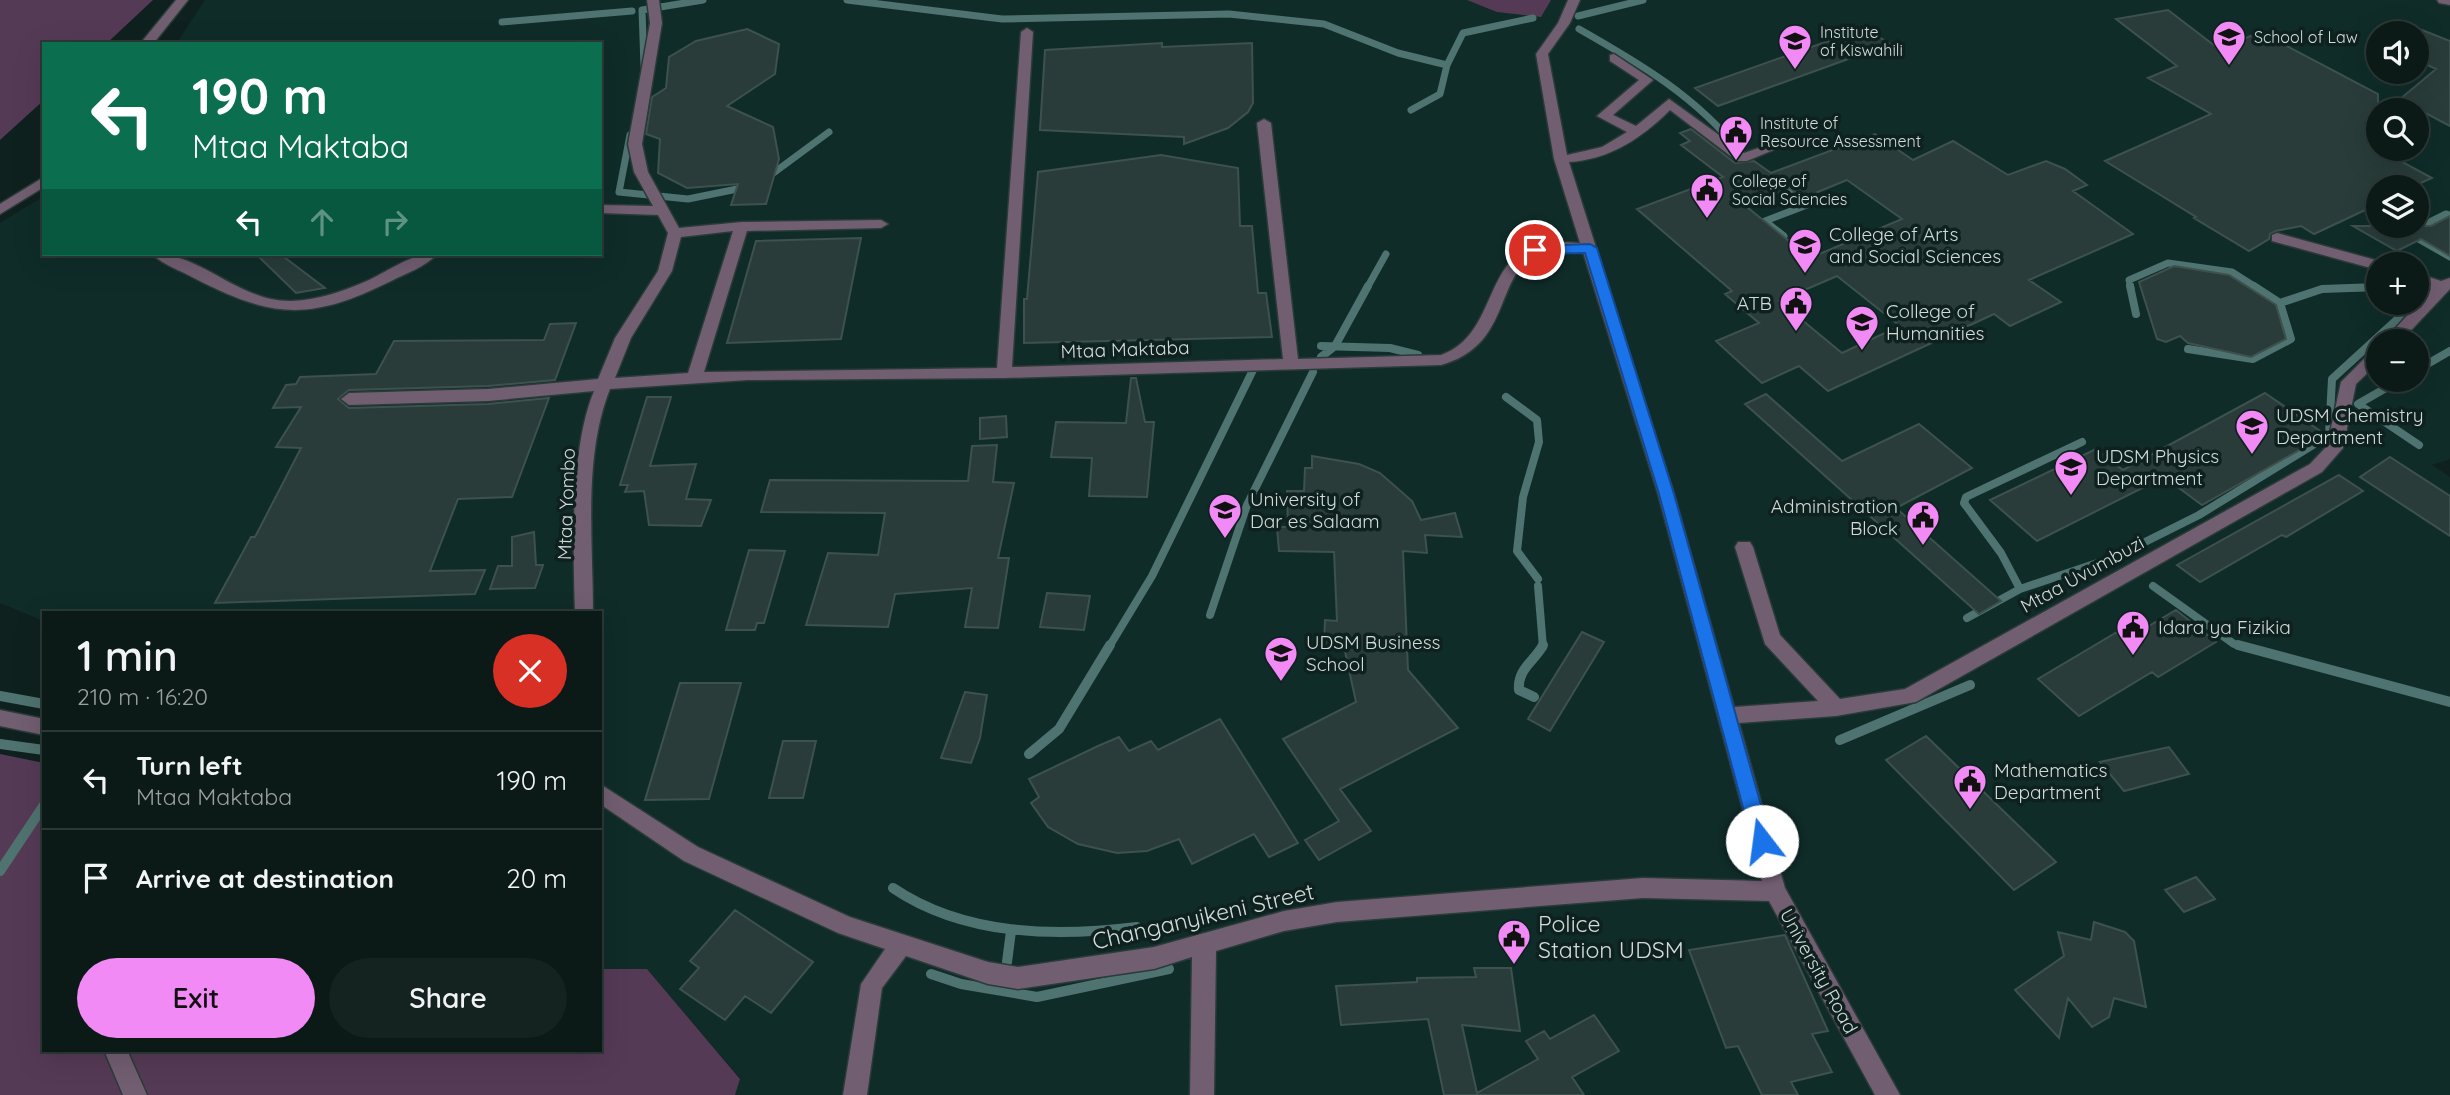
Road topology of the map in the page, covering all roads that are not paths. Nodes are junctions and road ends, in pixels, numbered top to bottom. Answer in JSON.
{"nodes":[{"id":1,"x":182,"y":0,"type":"edge"},
{"id":2,"x":653,"y":0,"type":"edge"},
{"id":3,"x":1574,"y":0,"type":"edge"},
{"id":4,"x":2443,"y":0,"type":"edge"},
{"id":5,"x":2450,"y":1,"type":"edge"},
{"id":6,"x":1027,"y":32,"type":"dead end"},
{"id":7,"x":148,"y":42,"type":"edge"},
{"id":8,"x":1614,"y":58,"type":"dead end"},
{"id":9,"x":1264,"y":123,"type":"dead end"},
{"id":10,"x":1637,"y":132,"type":"junction"},
{"id":11,"x":1776,"y":146,"type":"dead end"},
{"id":12,"x":1561,"y":159,"type":"junction"},
{"id":13,"x":37,"y":195,"type":"edge"},
{"id":14,"x":602,"y":209,"type":"edge"},
{"id":15,"x":0,"y":210,"type":"edge"},
{"id":16,"x":659,"y":211,"type":"junction"},
{"id":17,"x":881,"y":224,"type":"dead end"},
{"id":18,"x":742,"y":226,"type":"junction"},
{"id":19,"x":675,"y":233,"type":"junction"},
{"id":20,"x":2277,"y":238,"type":"dead end"},
{"id":21,"x":1590,"y":248,"type":"junction"},
{"id":22,"x":164,"y":256,"type":"edge"},
{"id":23,"x":426,"y":256,"type":"edge"},
{"id":24,"x":2366,"y":262,"type":"edge"},
{"id":25,"x":2446,"y":285,"type":"edge"},
{"id":26,"x":2404,"y":329,"type":"edge"},
{"id":27,"x":1292,"y":363,"type":"junction"},
{"id":28,"x":2366,"y":366,"type":"edge"},
{"id":29,"x":1004,"y":373,"type":"junction"},
{"id":30,"x":694,"y":378,"type":"junction"},
{"id":31,"x":604,"y":384,"type":"junction"},
{"id":32,"x":349,"y":398,"type":"dead end"},
{"id":33,"x":1744,"y":547,"type":"dead end"},
{"id":34,"x":584,"y":611,"type":"edge"},
{"id":35,"x":1836,"y":708,"type":"junction"},
{"id":36,"x":1728,"y":716,"type":"junction"},
{"id":37,"x":0,"y":718,"type":"edge"},
{"id":38,"x":42,"y":727,"type":"edge"},
{"id":39,"x":602,"y":794,"type":"edge"},
{"id":40,"x":1775,"y":891,"type":"junction"},
{"id":41,"x":1207,"y":944,"type":"junction"},
{"id":42,"x":905,"y":945,"type":"junction"},
{"id":43,"x":116,"y":1052,"type":"edge"},
{"id":44,"x":135,"y":1095,"type":"edge"},
{"id":45,"x":856,"y":1095,"type":"edge"},
{"id":46,"x":1202,"y":1095,"type":"edge"},
{"id":47,"x":1888,"y":1095,"type":"edge"}],
"edges":[{"from":1,"to":7,"type":"street"},
{"from":2,"to":16,"type":"street"},
{"from":3,"to":12,"type":"street","name":"University Road"},
{"from":4,"to":5,"type":"street"},
{"from":6,"to":29,"type":"street"},
{"from":8,"to":10,"type":"street"},
{"from":9,"to":27,"type":"street"},
{"from":10,"to":11,"type":"street"},
{"from":10,"to":12,"type":"street"},
{"from":12,"to":21,"type":"street","name":"University Road"},
{"from":13,"to":15,"type":"street"},
{"from":14,"to":16,"type":"street"},
{"from":16,"to":19,"type":"street"},
{"from":17,"to":18,"type":"street"},
{"from":18,"to":19,"type":"street"},
{"from":18,"to":30,"type":"street"},
{"from":19,"to":31,"type":"street","name":"Mtaa Yombo"},
{"from":20,"to":24,"type":"street"},
{"from":21,"to":27,"type":"street","name":"Mtaa Maktaba"},
{"from":21,"to":36,"type":"street","name":"University Road"},
{"from":22,"to":23,"type":"street"},
{"from":25,"to":26,"type":"street"},
{"from":27,"to":29,"type":"street","name":"Mtaa Maktaba"},
{"from":28,"to":35,"type":"street","name":"Mtaa Uvumbuzi"},
{"from":29,"to":30,"type":"street","name":"Mtaa Maktaba"},
{"from":30,"to":31,"type":"street","name":"Mtaa Maktaba"},
{"from":31,"to":32,"type":"street","name":"Mtaa Maktaba"},
{"from":31,"to":34,"type":"street","name":"Mtaa Yombo"},
{"from":33,"to":35,"type":"street"},
{"from":35,"to":36,"type":"street","name":"Mtaa Uvumbuzi"},
{"from":36,"to":40,"type":"street","name":"University Road"},
{"from":37,"to":38,"type":"street"},
{"from":39,"to":42,"type":"street","name":"Changanyikeni Street"},
{"from":40,"to":41,"type":"street","name":"Changanyikeni Street"},
{"from":40,"to":47,"type":"street","name":"University Road"},
{"from":41,"to":42,"type":"street","name":"Changanyikeni Street"},
{"from":41,"to":46,"type":"street"},
{"from":42,"to":45,"type":"street"},
{"from":43,"to":44,"type":"street"}]}
